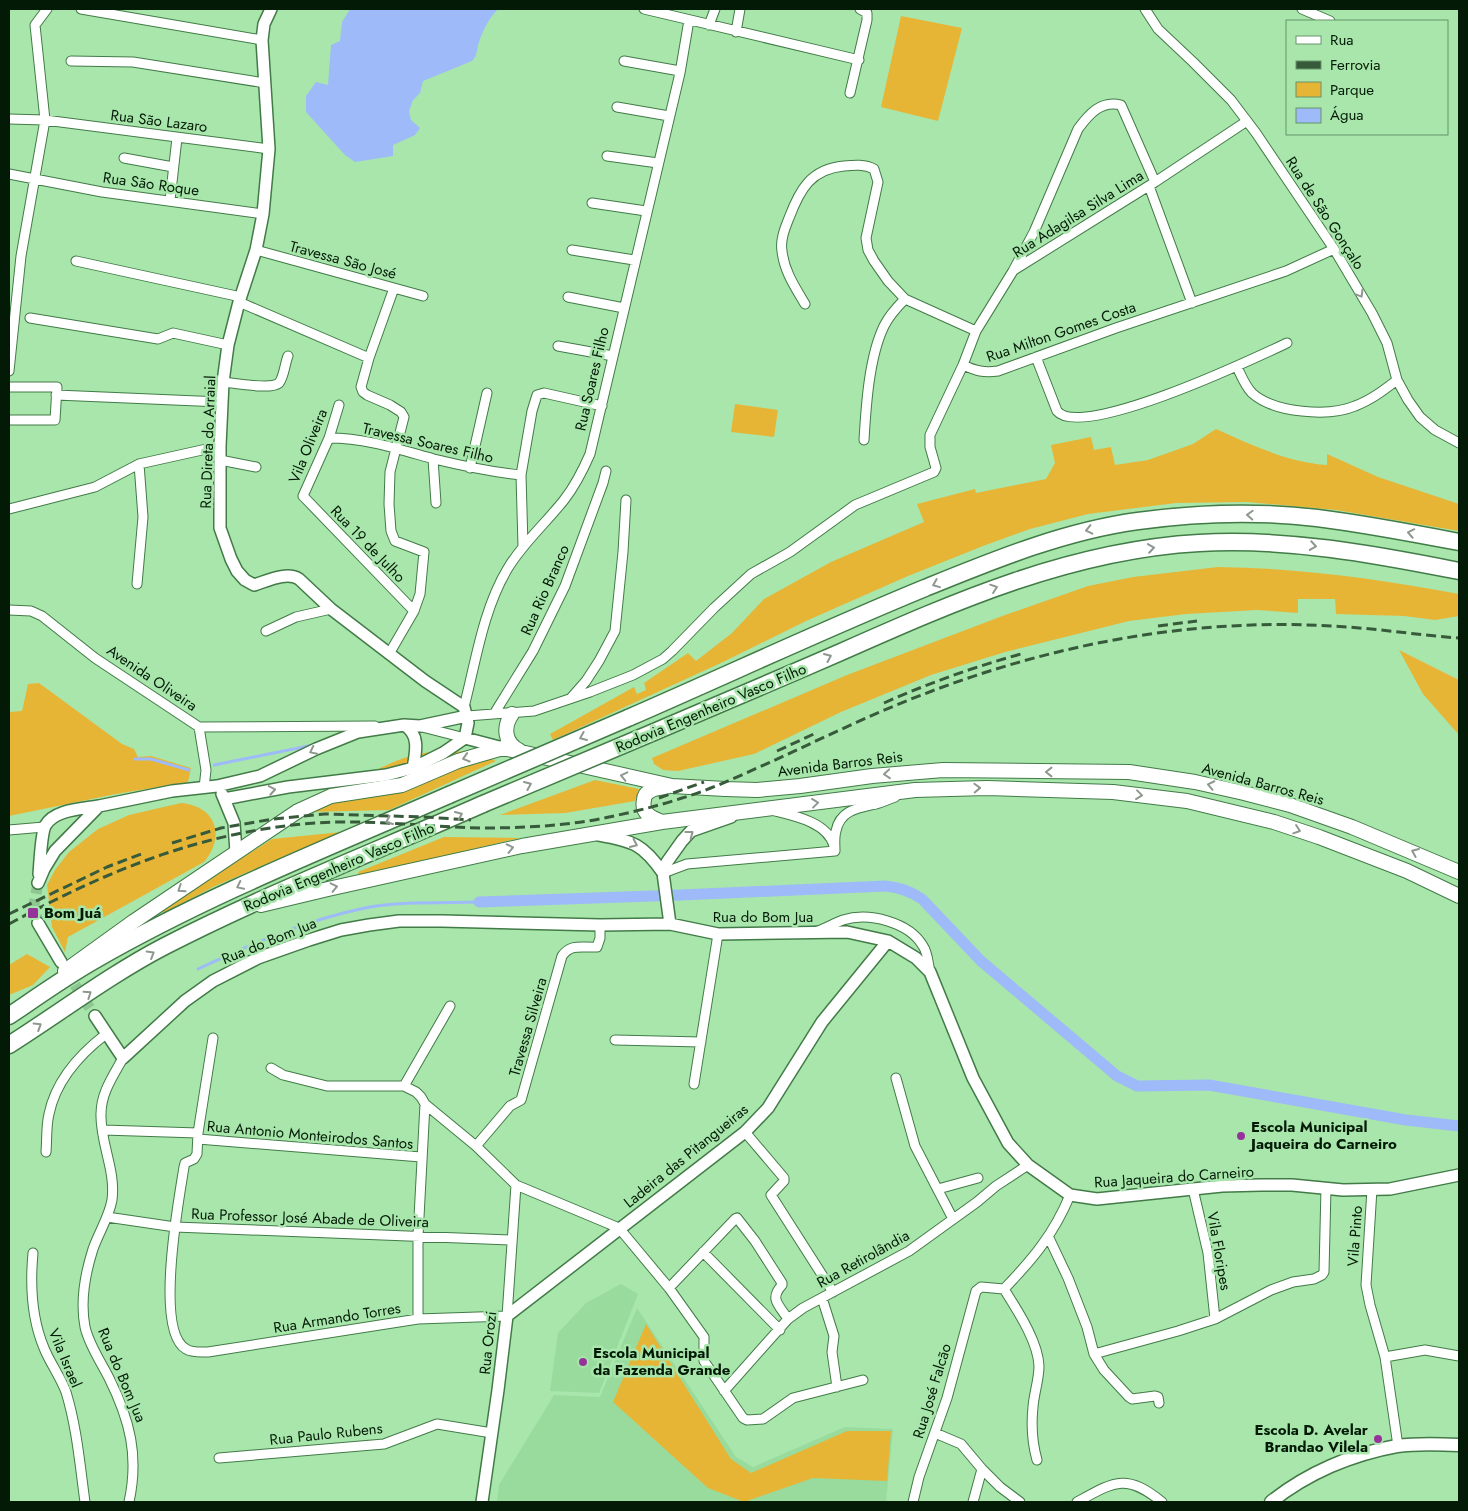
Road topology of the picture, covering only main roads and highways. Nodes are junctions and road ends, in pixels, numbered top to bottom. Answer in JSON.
{"nodes":[{"id":1,"x":1459,"y":542,"type":"edge"},
{"id":2,"x":1459,"y":571,"type":"edge"},
{"id":3,"x":512,"y":714,"type":"road end"},
{"id":4,"x":525,"y":753,"type":"junction"},
{"id":5,"x":672,"y":786,"type":"junction"},
{"id":6,"x":662,"y":822,"type":"junction"},
{"id":7,"x":1459,"y":872,"type":"edge"},
{"id":8,"x":1459,"y":896,"type":"edge"},
{"id":9,"x":236,"y":912,"type":"junction"},
{"id":10,"x":9,"y":1016,"type":"edge"},
{"id":11,"x":9,"y":1045,"type":"edge"},
{"id":12,"x":1459,"y":1445,"type":"edge"},
{"id":13,"x":1271,"y":1502,"type":"edge"}],
"edges":[{"from":1,"to":10,"type":"highway","name":"Rodovia Engenheiro Vasco Filho","one_way":true,"bridge":true},
{"from":9,"to":2,"type":"highway","name":"Rodovia Engenheiro Vasco Filho","one_way":true,"bridge":true},
{"from":3,"to":4,"type":"main road"},
{"from":5,"to":4,"type":"main road","name":"Avenida Barros Reis","one_way":true},
{"from":4,"to":10,"type":"main road","name":"Avenida Barros Reis","one_way":true},
{"from":5,"to":6,"type":"main road"},
{"from":7,"to":5,"type":"main road","name":"Avenida Barros Reis","one_way":true},
{"from":6,"to":8,"type":"main road","one_way":true},
{"from":9,"to":6,"type":"main road","one_way":true},
{"from":11,"to":9,"type":"highway","name":"Rodovia Engenheiro Vasco Filho","one_way":true},
{"from":12,"to":13,"type":"main road"}]}
